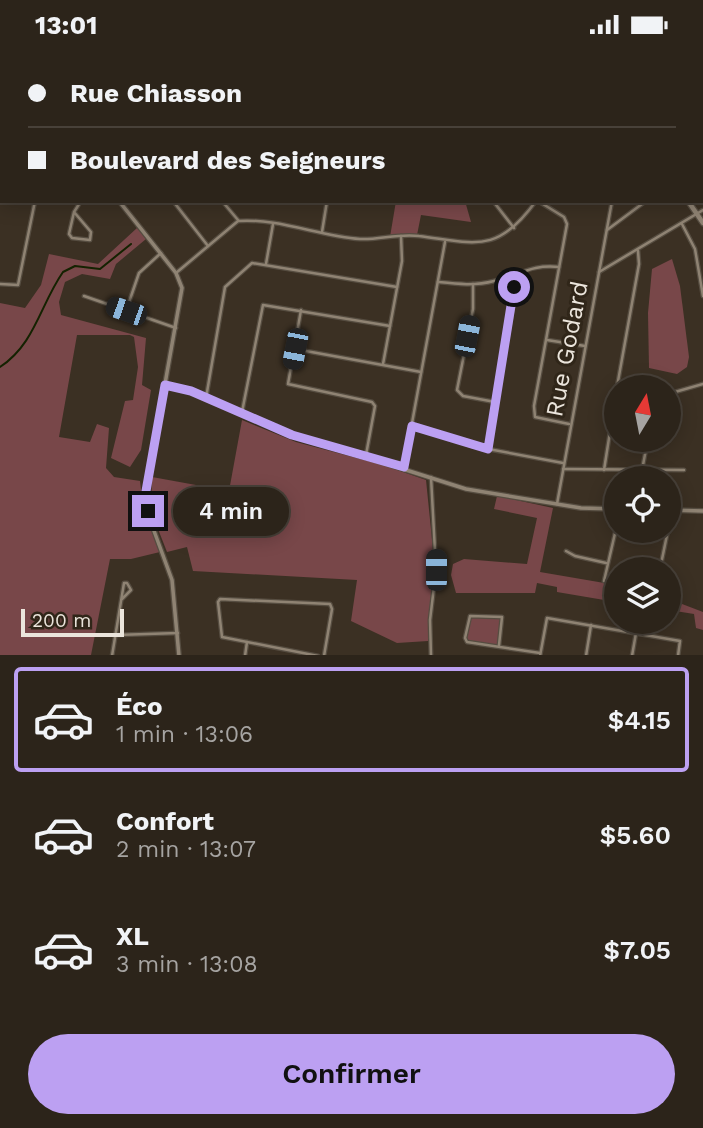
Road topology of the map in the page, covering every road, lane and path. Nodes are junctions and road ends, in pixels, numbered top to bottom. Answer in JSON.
{"nodes":[{"id":1,"x":35,"y":203,"type":"edge"},
{"id":2,"x":80,"y":203,"type":"edge"},
{"id":3,"x":121,"y":203,"type":"edge"},
{"id":4,"x":175,"y":203,"type":"edge"},
{"id":5,"x":224,"y":203,"type":"edge"},
{"id":6,"x":327,"y":203,"type":"edge"},
{"id":7,"x":495,"y":203,"type":"edge"},
{"id":8,"x":535,"y":203,"type":"edge"},
{"id":9,"x":540,"y":203,"type":"edge"},
{"id":10,"x":612,"y":203,"type":"edge"},
{"id":11,"x":643,"y":203,"type":"edge"},
{"id":12,"x":689,"y":203,"type":"edge"},
{"id":13,"x":703,"y":210,"type":"edge"},
{"id":14,"x":74,"y":212,"type":"junction"},
{"id":15,"x":697,"y":214,"type":"junction"},
{"id":16,"x":238,"y":221,"type":"junction"},
{"id":17,"x":703,"y":223,"type":"edge"},
{"id":18,"x":273,"y":224,"type":"junction"},
{"id":19,"x":682,"y":224,"type":"junction"},
{"id":20,"x":514,"y":228,"type":"junction"},
{"id":21,"x":607,"y":230,"type":"junction"},
{"id":22,"x":321,"y":232,"type":"junction"},
{"id":23,"x":401,"y":236,"type":"junction"},
{"id":24,"x":445,"y":242,"type":"junction"},
{"id":25,"x":208,"y":246,"type":"junction"},
{"id":26,"x":638,"y":251,"type":"junction"},
{"id":27,"x":161,"y":253,"type":"junction"},
{"id":28,"x":266,"y":264,"type":"junction"},
{"id":29,"x":559,"y":267,"type":"junction"},
{"id":30,"x":599,"y":272,"type":"junction"},
{"id":31,"x":176,"y":273,"type":"junction"},
{"id":32,"x":510,"y":276,"type":"junction"},
{"id":33,"x":438,"y":282,"type":"junction"},
{"id":34,"x":0,"y":284,"type":"edge"},
{"id":35,"x":473,"y":284,"type":"junction"},
{"id":36,"x":397,"y":287,"type":"junction"},
{"id":37,"x":84,"y":296,"type":"dead end"},
{"id":38,"x":703,"y":296,"type":"edge"},
{"id":39,"x":301,"y":310,"type":"junction"},
{"id":40,"x":126,"y":311,"type":"junction"},
{"id":41,"x":390,"y":326,"type":"junction"},
{"id":42,"x":176,"y":328,"type":"junction"},
{"id":43,"x":547,"y":340,"type":"junction"},
{"id":44,"x":584,"y":347,"type":"junction"},
{"id":45,"x":295,"y":349,"type":"junction"},
{"id":46,"x":383,"y":364,"type":"junction"},
{"id":47,"x":421,"y":372,"type":"junction"},
{"id":48,"x":619,"y":375,"type":"edge"},
{"id":49,"x":703,"y":384,"type":"edge"},
{"id":50,"x":165,"y":385,"type":"junction"},
{"id":51,"x":681,"y":390,"type":"edge"},
{"id":52,"x":206,"y":398,"type":"junction"},
{"id":53,"x":495,"y":402,"type":"junction"},
{"id":54,"x":242,"y":413,"type":"junction"},
{"id":55,"x":571,"y":424,"type":"junction"},
{"id":56,"x":412,"y":426,"type":"junction"},
{"id":57,"x":488,"y":449,"type":"junction"},
{"id":58,"x":366,"y":455,"type":"junction"},
{"id":59,"x":563,"y":463,"type":"junction"},
{"id":60,"x":404,"y":467,"type":"junction"},
{"id":61,"x":563,"y":468,"type":"junction"},
{"id":62,"x":604,"y":470,"type":"edge"},
{"id":63,"x":431,"y":477,"type":"junction"},
{"id":64,"x":557,"y":504,"type":"junction"},
{"id":65,"x":604,"y":509,"type":"edge"},
{"id":66,"x":681,"y":511,"type":"edge"},
{"id":67,"x":703,"y":512,"type":"edge"},
{"id":68,"x":566,"y":551,"type":"dead end"},
{"id":69,"x":604,"y":562,"type":"edge"},
{"id":70,"x":122,"y":599,"type":"dead end"},
{"id":71,"x":591,"y":625,"type":"junction"},
{"id":72,"x":604,"y":627,"type":"edge"},
{"id":73,"x":178,"y":633,"type":"junction"},
{"id":74,"x":636,"y":634,"type":"edge"},
{"id":75,"x":642,"y":634,"type":"edge"},
{"id":76,"x":116,"y":635,"type":"junction"},
{"id":77,"x":247,"y":642,"type":"junction"},
{"id":78,"x":499,"y":645,"type":"junction"},
{"id":79,"x":540,"y":654,"type":"edge"},
{"id":80,"x":112,"y":655,"type":"edge"},
{"id":81,"x":180,"y":655,"type":"edge"},
{"id":82,"x":245,"y":655,"type":"edge"},
{"id":83,"x":313,"y":655,"type":"edge"},
{"id":84,"x":324,"y":655,"type":"edge"},
{"id":85,"x":431,"y":655,"type":"edge"},
{"id":86,"x":586,"y":655,"type":"edge"},
{"id":87,"x":632,"y":655,"type":"edge"},
{"id":88,"x":678,"y":655,"type":"edge"}],
"edges":[{"from":1,"to":34,"type":"street"},
{"from":2,"to":14,"type":"street"},
{"from":3,"to":27,"type":"street"},
{"from":4,"to":25,"type":"street"},
{"from":5,"to":16,"type":"street"},
{"from":6,"to":22,"type":"street"},
{"from":7,"to":20,"type":"street"},
{"from":8,"to":20,"type":"street"},
{"from":9,"to":29,"type":"street"},
{"from":10,"to":21,"type":"street","name":"Rue Godard"},
{"from":11,"to":21,"type":"street"},
{"from":12,"to":15,"type":"main road"},
{"from":13,"to":15,"type":"street"},
{"from":14,"to":14,"type":"street"},
{"from":15,"to":17,"type":"main road"},
{"from":15,"to":19,"type":"street"},
{"from":16,"to":18,"type":"street"},
{"from":16,"to":25,"type":"street"},
{"from":18,"to":22,"type":"street"},
{"from":18,"to":28,"type":"street"},
{"from":19,"to":26,"type":"street"},
{"from":19,"to":38,"type":"street"},
{"from":20,"to":24,"type":"street"},
{"from":21,"to":30,"type":"street","name":"Rue Godard"},
{"from":22,"to":23,"type":"street"},
{"from":23,"to":24,"type":"street"},
{"from":23,"to":36,"type":"street"},
{"from":24,"to":33,"type":"street"},
{"from":25,"to":31,"type":"street"},
{"from":26,"to":30,"type":"street"},
{"from":26,"to":48,"type":"street"},
{"from":27,"to":31,"type":"street"},
{"from":27,"to":40,"type":"street"},
{"from":28,"to":36,"type":"street"},
{"from":28,"to":52,"type":"street"},
{"from":29,"to":32,"type":"street"},
{"from":29,"to":43,"type":"street"},
{"from":30,"to":44,"type":"street","name":"Rue Godard"},
{"from":31,"to":42,"type":"street"},
{"from":32,"to":35,"type":"street"},
{"from":32,"to":53,"type":"street"},
{"from":33,"to":35,"type":"street"},
{"from":33,"to":47,"type":"street"},
{"from":35,"to":53,"type":"street"},
{"from":36,"to":41,"type":"street"},
{"from":37,"to":40,"type":"street"},
{"from":39,"to":41,"type":"street"},
{"from":39,"to":45,"type":"street"},
{"from":39,"to":54,"type":"street"},
{"from":40,"to":42,"type":"street"},
{"from":41,"to":46,"type":"street"},
{"from":42,"to":50,"type":"street"},
{"from":43,"to":44,"type":"street"},
{"from":43,"to":55,"type":"street"},
{"from":44,"to":55,"type":"street","name":"Rue Godard"},
{"from":45,"to":46,"type":"street"},
{"from":45,"to":58,"type":"street"},
{"from":46,"to":47,"type":"street"},
{"from":47,"to":56,"type":"street"},
{"from":49,"to":51,"type":"street"},
{"from":50,"to":52,"type":"street"},
{"from":50,"to":73,"type":"street"},
{"from":52,"to":54,"type":"street"},
{"from":53,"to":57,"type":"street"},
{"from":54,"to":58,"type":"street"},
{"from":55,"to":59,"type":"street","name":"Rue Godard"},
{"from":56,"to":57,"type":"street"},
{"from":56,"to":60,"type":"street"},
{"from":57,"to":59,"type":"street"},
{"from":58,"to":60,"type":"street"},
{"from":59,"to":61,"type":"street","name":"Rue Godard"},
{"from":60,"to":63,"type":"street"},
{"from":61,"to":62,"type":"street"},
{"from":61,"to":64,"type":"street","name":"Rue Godard"},
{"from":63,"to":64,"type":"street"},
{"from":63,"to":85,"type":"street"},
{"from":64,"to":65,"type":"street"},
{"from":66,"to":67,"type":"street"},
{"from":68,"to":69,"type":"street"},
{"from":70,"to":76,"type":"street"},
{"from":71,"to":72,"type":"street"},
{"from":71,"to":79,"type":"street"},
{"from":71,"to":86,"type":"street"},
{"from":73,"to":76,"type":"street"},
{"from":73,"to":81,"type":"street"},
{"from":74,"to":87,"type":"street"},
{"from":75,"to":88,"type":"street"},
{"from":76,"to":80,"type":"street"},
{"from":77,"to":82,"type":"street"},
{"from":77,"to":83,"type":"street"},
{"from":77,"to":84,"type":"street"},
{"from":78,"to":78,"type":"street"},
{"from":78,"to":79,"type":"street"}]}
